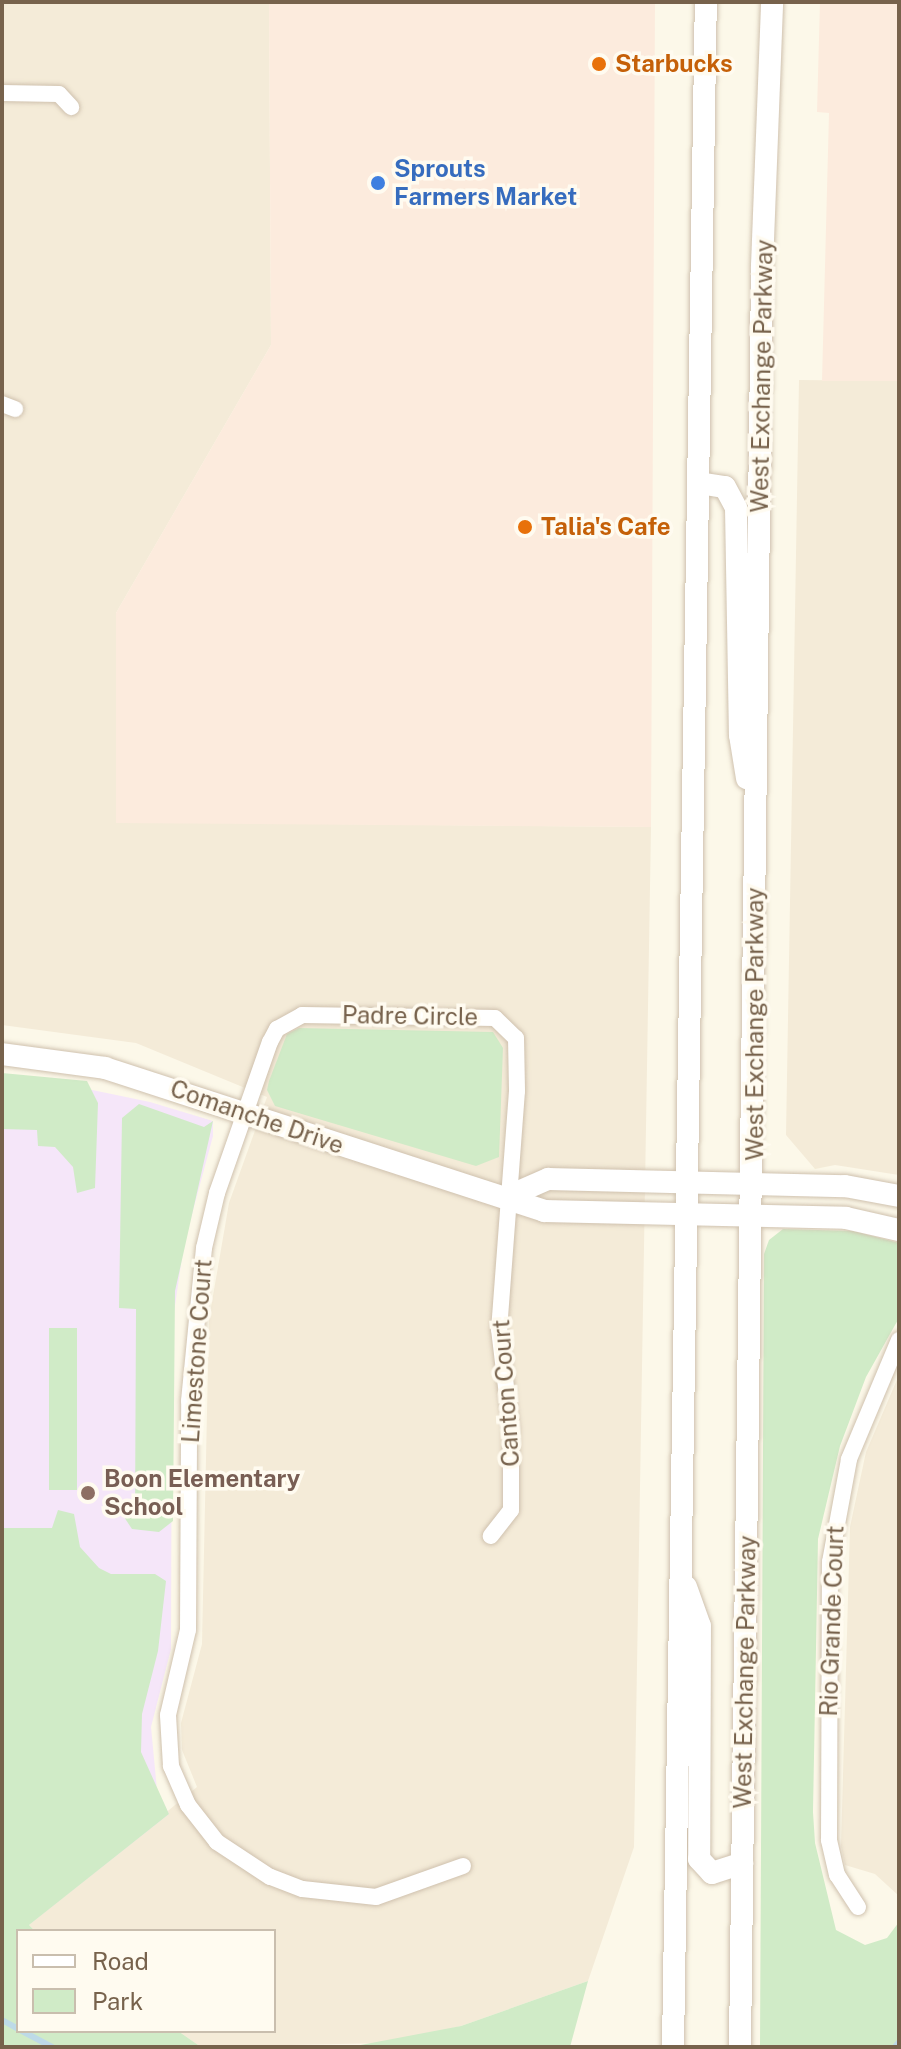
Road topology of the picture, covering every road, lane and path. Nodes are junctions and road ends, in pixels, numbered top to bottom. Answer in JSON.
{"nodes":[{"id":1,"x":706,"y":2,"type":"edge"},
{"id":2,"x":772,"y":2,"type":"edge"},
{"id":3,"x":2,"y":93,"type":"edge"},
{"id":4,"x":71,"y":107,"type":"dead end"},
{"id":5,"x":699,"y":483,"type":"junction"},
{"id":6,"x":756,"y":837,"type":"junction"},
{"id":7,"x":2,"y":1054,"type":"edge"},
{"id":8,"x":246,"y":1112,"type":"junction"},
{"id":9,"x":686,"y":1181,"type":"junction"},
{"id":10,"x":753,"y":1183,"type":"junction"},
{"id":11,"x":509,"y":1196,"type":"junction"},
{"id":12,"x":899,"y":1196,"type":"edge"},
{"id":13,"x":686,"y":1212,"type":"junction"},
{"id":14,"x":753,"y":1215,"type":"junction"},
{"id":15,"x":899,"y":1230,"type":"edge"},
{"id":16,"x":899,"y":1340,"type":"edge"},
{"id":17,"x":491,"y":1536,"type":"dead end"},
{"id":18,"x":680,"y":1571,"type":"junction"},
{"id":19,"x":742,"y":1863,"type":"junction"},
{"id":20,"x":463,"y":1866,"type":"dead end"},
{"id":21,"x":858,"y":1907,"type":"dead end"},
{"id":22,"x":673,"y":2047,"type":"edge"},
{"id":23,"x":740,"y":2047,"type":"edge"}],
"edges":[{"from":1,"to":5,"type":"main road"},
{"from":2,"to":6,"type":"main road","name":"West Exchange Parkway"},
{"from":3,"to":4,"type":"street"},
{"from":5,"to":6,"type":"main road"},
{"from":5,"to":9,"type":"main road"},
{"from":6,"to":10,"type":"main road","name":"West Exchange Parkway"},
{"from":7,"to":8,"type":"main road","name":"Comanche Drive"},
{"from":8,"to":11,"type":"main road","name":"Comanche Drive"},
{"from":8,"to":11,"type":"street","name":"Padre Circle"},
{"from":8,"to":20,"type":"street","name":"Limestone Court"},
{"from":9,"to":10,"type":"main road"},
{"from":9,"to":11,"type":"main road"},
{"from":9,"to":13,"type":"main road"},
{"from":10,"to":12,"type":"main road"},
{"from":10,"to":14,"type":"main road","name":"West Exchange Parkway"},
{"from":11,"to":13,"type":"main road","name":"Comanche Drive"},
{"from":11,"to":17,"type":"street","name":"Canton Court"},
{"from":13,"to":14,"type":"main road","name":"Comanche Drive"},
{"from":13,"to":18,"type":"main road"},
{"from":14,"to":15,"type":"main road","name":"Comanche Drive"},
{"from":14,"to":19,"type":"main road","name":"West Exchange Parkway"},
{"from":16,"to":21,"type":"street","name":"Rio Grande Court"},
{"from":18,"to":19,"type":"main road"},
{"from":18,"to":22,"type":"main road"},
{"from":19,"to":23,"type":"main road","name":"West Exchange Parkway"}]}
